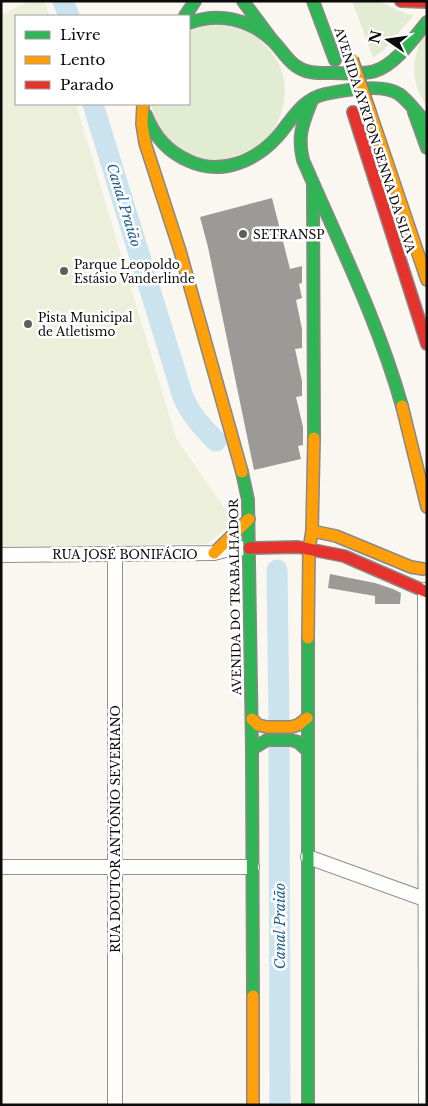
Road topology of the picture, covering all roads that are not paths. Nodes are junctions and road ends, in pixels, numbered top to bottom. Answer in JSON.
{"nodes":[{"id":1,"x":195,"y":1,"type":"edge"},
{"id":2,"x":244,"y":1,"type":"edge"},
{"id":3,"x":401,"y":1,"type":"edge"},
{"id":4,"x":313,"y":2,"type":"edge"},
{"id":5,"x":427,"y":2,"type":"edge"},
{"id":6,"x":186,"y":15,"type":"edge"},
{"id":7,"x":190,"y":22,"type":"edge"},
{"id":8,"x":427,"y":22,"type":"edge"},
{"id":9,"x":272,"y":40,"type":"junction"},
{"id":10,"x":350,"y":55,"type":"dead end"},
{"id":11,"x":312,"y":100,"type":"junction"},
{"id":12,"x":144,"y":105,"type":"edge"},
{"id":13,"x":144,"y":105,"type":"edge"},
{"id":14,"x":414,"y":110,"type":"junction"},
{"id":15,"x":427,"y":123,"type":"edge"},
{"id":16,"x":427,"y":148,"type":"edge"},
{"id":17,"x":313,"y":184,"type":"junction"},
{"id":18,"x":427,"y":280,"type":"edge"},
{"id":19,"x":427,"y":344,"type":"edge"},
{"id":20,"x":427,"y":508,"type":"edge"},
{"id":21,"x":249,"y":519,"type":"junction"},
{"id":22,"x":312,"y":530,"type":"junction"},
{"id":23,"x":248,"y":548,"type":"junction"},
{"id":24,"x":309,"y":549,"type":"junction"},
{"id":25,"x":214,"y":553,"type":"junction"},
{"id":26,"x":115,"y":554,"type":"junction"},
{"id":27,"x":1,"y":555,"type":"edge"},
{"id":28,"x":425,"y":568,"type":"edge"},
{"id":29,"x":249,"y":571,"type":"junction"},
{"id":30,"x":410,"y":584,"type":"junction"},
{"id":31,"x":426,"y":591,"type":"edge"},
{"id":32,"x":307,"y":718,"type":"junction"},
{"id":33,"x":426,"y":718,"type":"edge"},
{"id":34,"x":252,"y":719,"type":"junction"},
{"id":35,"x":252,"y":749,"type":"junction"},
{"id":36,"x":308,"y":751,"type":"junction"},
{"id":37,"x":308,"y":858,"type":"junction"},
{"id":38,"x":1,"y":867,"type":"edge"},
{"id":39,"x":115,"y":867,"type":"junction"},
{"id":40,"x":252,"y":867,"type":"junction"},
{"id":41,"x":426,"y":900,"type":"edge"},
{"id":42,"x":115,"y":1105,"type":"edge"},
{"id":43,"x":252,"y":1105,"type":"edge"},
{"id":44,"x":308,"y":1105,"type":"edge"},
{"id":45,"x":426,"y":1105,"type":"edge"}],
"edges":[{"from":1,"to":6,"type":"main road"},
{"from":2,"to":9,"type":"main road"},
{"from":3,"to":5,"type":"main road"},
{"from":4,"to":19,"type":"main road","name":"AVENIDA AYRTON SENNA DA SILVA"},
{"from":7,"to":9,"type":"main road"},
{"from":8,"to":9,"type":"main road"},
{"from":10,"to":18,"type":"main road","name":"AVENIDA AYRTON SENNA DA SILVA","bridge":true},
{"from":11,"to":12,"type":"main road"},
{"from":11,"to":14,"type":"main road"},
{"from":11,"to":17,"type":"main road"},
{"from":13,"to":21,"type":"main road","name":"AVENIDA DO TRABALHADOR"},
{"from":14,"to":15,"type":"main road"},
{"from":14,"to":16,"type":"main road"},
{"from":17,"to":20,"type":"main road"},
{"from":17,"to":22,"type":"main road"},
{"from":21,"to":23,"type":"main road","name":"AVENIDA DO TRABALHADOR"},
{"from":21,"to":25,"type":"main road"},
{"from":22,"to":24,"type":"main road"},
{"from":22,"to":28,"type":"main road"},
{"from":23,"to":24,"type":"main road"},
{"from":23,"to":25,"type":"street","name":"RUA JOSÉ BONIFÁCIO"},
{"from":23,"to":29,"type":"main road","name":"AVENIDA DO TRABALHADOR"},
{"from":24,"to":30,"type":"main road"},
{"from":24,"to":32,"type":"main road"},
{"from":25,"to":26,"type":"street","name":"RUA JOSÉ BONIFÁCIO"},
{"from":25,"to":29,"type":"main road"},
{"from":26,"to":27,"type":"street","name":"RUA JOSÉ BONIFÁCIO"},
{"from":26,"to":39,"type":"street","name":"RUA DOUTOR ANTÔNIO SEVERIANO"},
{"from":28,"to":30,"type":"main road"},
{"from":29,"to":34,"type":"main road","name":"AVENIDA DO TRABALHADOR"},
{"from":30,"to":31,"type":"main road"},
{"from":31,"to":33,"type":"street"},
{"from":32,"to":34,"type":"main road"},
{"from":32,"to":36,"type":"main road"},
{"from":33,"to":41,"type":"street"},
{"from":34,"to":35,"type":"main road","name":"AVENIDA DO TRABALHADOR"},
{"from":35,"to":36,"type":"main road"},
{"from":35,"to":40,"type":"main road","name":"AVENIDA DO TRABALHADOR"},
{"from":36,"to":37,"type":"main road"},
{"from":37,"to":41,"type":"street"},
{"from":37,"to":44,"type":"main road"},
{"from":38,"to":39,"type":"street"},
{"from":39,"to":40,"type":"street"},
{"from":39,"to":42,"type":"street","name":"RUA DOUTOR ANTÔNIO SEVERIANO"},
{"from":40,"to":43,"type":"main road","name":"AVENIDA DO TRABALHADOR"},
{"from":41,"to":45,"type":"street"}]}
